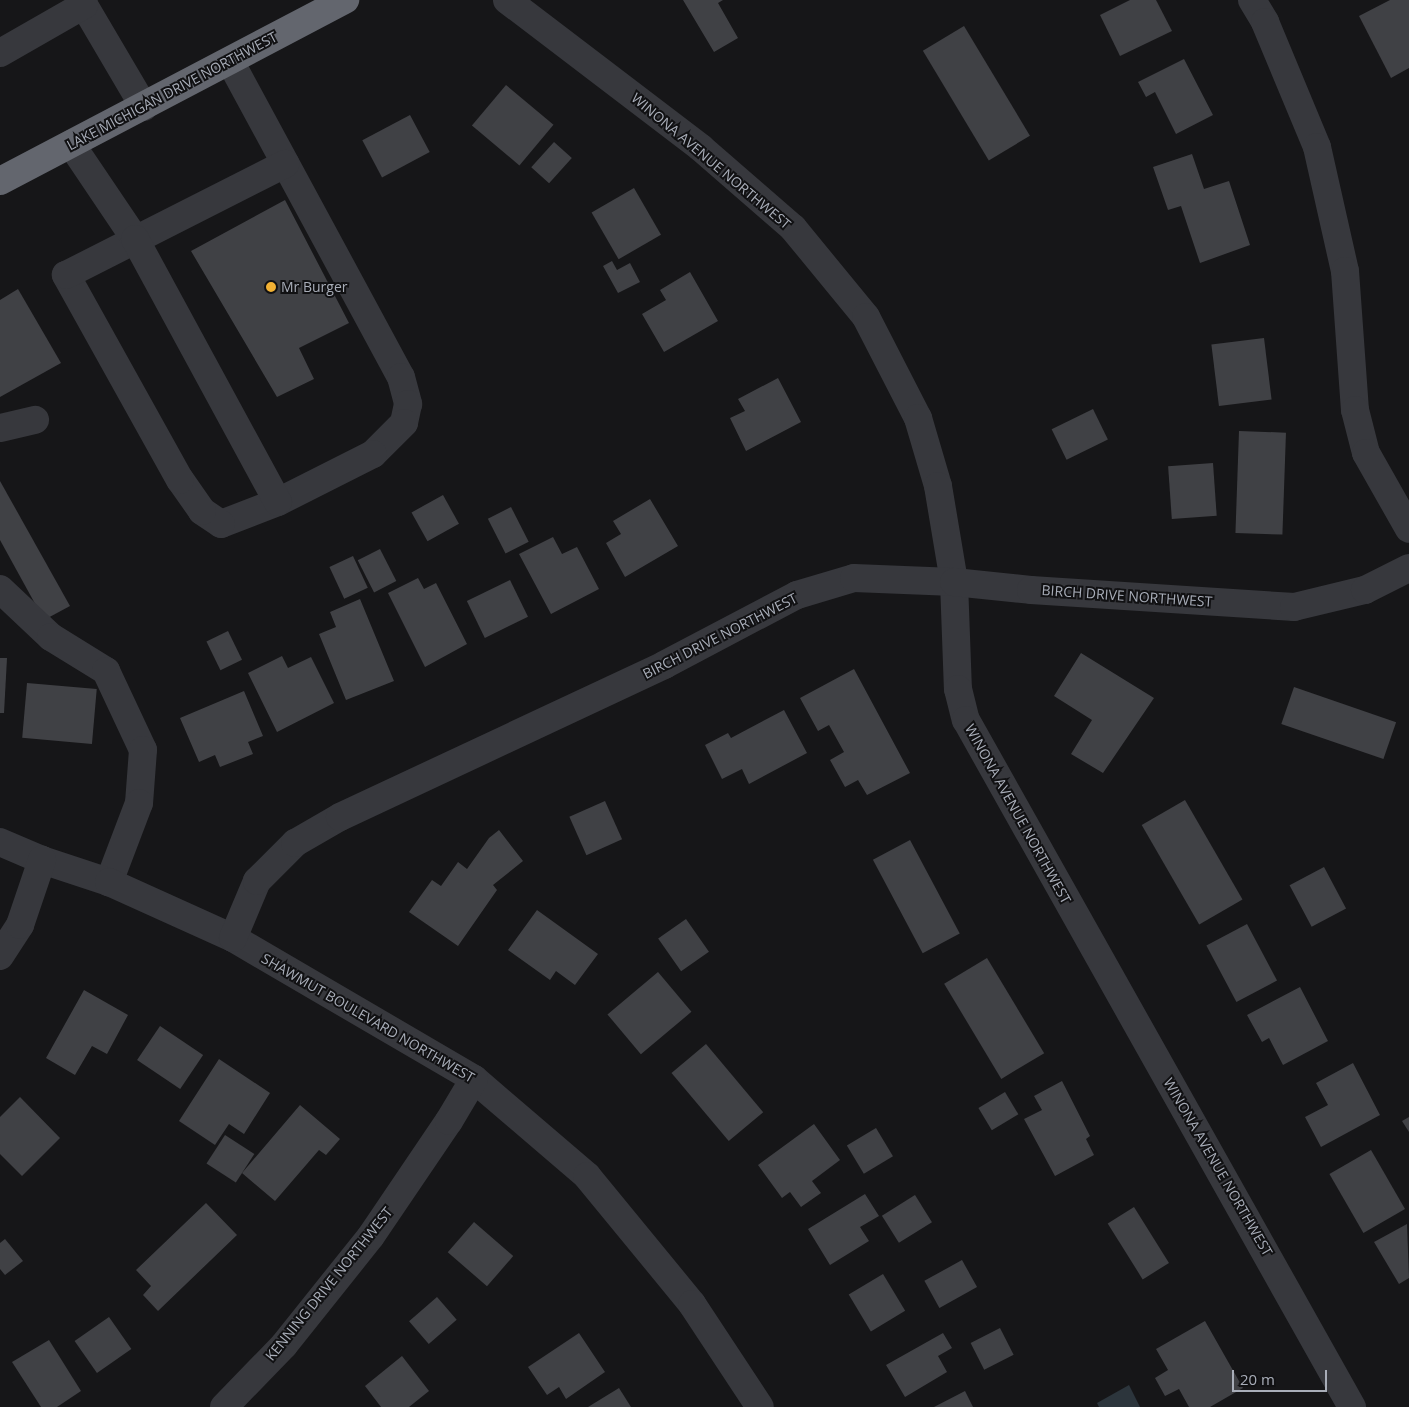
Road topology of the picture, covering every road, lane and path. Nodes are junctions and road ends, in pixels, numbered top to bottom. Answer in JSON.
{"nodes":[{"id":1,"x":507,"y":0,"type":"edge"},
{"id":2,"x":1252,"y":0,"type":"edge"},
{"id":3,"x":342,"y":1,"type":"edge"},
{"id":4,"x":82,"y":3,"type":"edge"},
{"id":5,"x":0,"y":53,"type":"edge"},
{"id":6,"x":230,"y":61,"type":"junction"},
{"id":7,"x":144,"y":106,"type":"junction"},
{"id":8,"x":72,"y":144,"type":"junction"},
{"id":9,"x":285,"y":164,"type":"junction"},
{"id":10,"x":0,"y":181,"type":"edge"},
{"id":11,"x":136,"y":240,"type":"junction"},
{"id":12,"x":34,"y":420,"type":"dead end"},
{"id":13,"x":0,"y":428,"type":"edge"},
{"id":14,"x":278,"y":502,"type":"junction"},
{"id":15,"x":1409,"y":530,"type":"edge"},
{"id":16,"x":1409,"y":568,"type":"edge"},
{"id":17,"x":954,"y":582,"type":"junction"},
{"id":18,"x":0,"y":589,"type":"edge"},
{"id":19,"x":0,"y":842,"type":"edge"},
{"id":20,"x":42,"y":860,"type":"junction"},
{"id":21,"x":109,"y":882,"type":"junction"},
{"id":22,"x":233,"y":938,"type":"junction"},
{"id":23,"x":0,"y":956,"type":"edge"},
{"id":24,"x":474,"y":1079,"type":"junction"},
{"id":25,"x":224,"y":1407,"type":"edge"},
{"id":26,"x":760,"y":1407,"type":"edge"},
{"id":27,"x":1352,"y":1407,"type":"edge"}],
"edges":[{"from":1,"to":17,"type":"street","name":"WINONA AVENUE NORTHWEST"},
{"from":2,"to":15,"type":"street"},
{"from":3,"to":6,"type":"highway","name":"LAKE MICHIGAN DRIVE NORTHWEST"},
{"from":4,"to":5,"type":"street"},
{"from":4,"to":7,"type":"street"},
{"from":6,"to":7,"type":"highway","name":"LAKE MICHIGAN DRIVE NORTHWEST"},
{"from":6,"to":9,"type":"street"},
{"from":7,"to":8,"type":"highway","name":"LAKE MICHIGAN DRIVE NORTHWEST"},
{"from":8,"to":10,"type":"highway","name":"LAKE MICHIGAN DRIVE NORTHWEST"},
{"from":8,"to":11,"type":"street"},
{"from":9,"to":11,"type":"street"},
{"from":9,"to":14,"type":"street"},
{"from":11,"to":14,"type":"street"},
{"from":11,"to":14,"type":"street"},
{"from":12,"to":13,"type":"street"},
{"from":16,"to":17,"type":"street","name":"BIRCH DRIVE NORTHWEST"},
{"from":17,"to":22,"type":"street","name":"BIRCH DRIVE NORTHWEST"},
{"from":17,"to":27,"type":"street","name":"WINONA AVENUE NORTHWEST"},
{"from":18,"to":21,"type":"street"},
{"from":19,"to":20,"type":"street","name":"SHAWMUT BOULEVARD NORTHWEST"},
{"from":20,"to":21,"type":"street","name":"SHAWMUT BOULEVARD NORTHWEST"},
{"from":20,"to":23,"type":"street"},
{"from":21,"to":22,"type":"street","name":"SHAWMUT BOULEVARD NORTHWEST"},
{"from":22,"to":24,"type":"street","name":"SHAWMUT BOULEVARD NORTHWEST"},
{"from":24,"to":25,"type":"street","name":"KENNING DRIVE NORTHWEST"},
{"from":24,"to":26,"type":"street","name":"SHAWMUT BOULEVARD NORTHWEST"}]}
